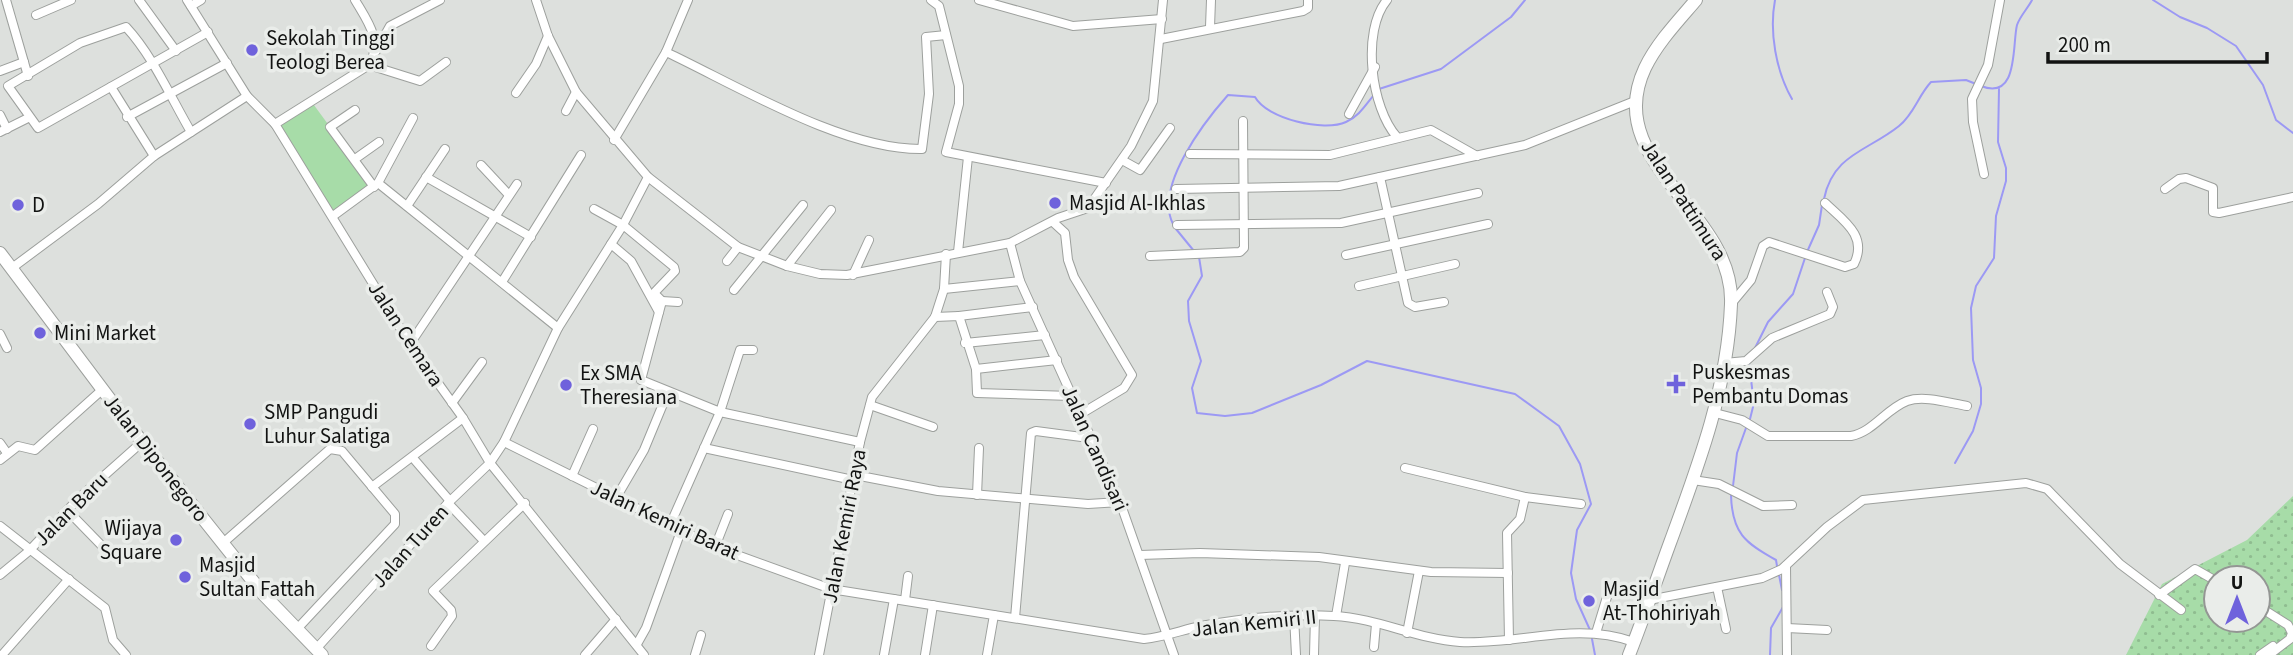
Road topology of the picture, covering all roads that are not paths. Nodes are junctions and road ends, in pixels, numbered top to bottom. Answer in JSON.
{"nodes":[{"id":1,"x":71,"y":0,"type":"edge"},
{"id":2,"x":139,"y":0,"type":"edge"},
{"id":3,"x":201,"y":0,"type":"edge"},
{"id":4,"x":440,"y":0,"type":"edge"},
{"id":5,"x":688,"y":0,"type":"edge"},
{"id":6,"x":932,"y":0,"type":"edge"},
{"id":7,"x":942,"y":0,"type":"edge"},
{"id":8,"x":979,"y":0,"type":"edge"},
{"id":9,"x":1163,"y":0,"type":"edge"},
{"id":10,"x":1211,"y":0,"type":"edge"},
{"id":11,"x":1308,"y":0,"type":"edge"},
{"id":12,"x":1387,"y":0,"type":"edge"},
{"id":13,"x":1696,"y":0,"type":"edge"},
{"id":14,"x":2000,"y":0,"type":"edge"},
{"id":15,"x":358,"y":1,"type":"edge"},
{"id":16,"x":539,"y":1,"type":"edge"},
{"id":17,"x":4,"y":2,"type":"edge"},
{"id":18,"x":189,"y":3,"type":"edge"},
{"id":19,"x":36,"y":15,"type":"dead end"},
{"id":20,"x":1162,"y":19,"type":"junction"},
{"id":21,"x":1210,"y":27,"type":"junction"},
{"id":22,"x":208,"y":32,"type":"junction"},
{"id":23,"x":946,"y":35,"type":"junction"},
{"id":24,"x":548,"y":36,"type":"junction"},
{"id":25,"x":1161,"y":39,"type":"junction"},
{"id":26,"x":176,"y":51,"type":"junction"},
{"id":27,"x":376,"y":51,"type":"junction"},
{"id":28,"x":666,"y":52,"type":"junction"},
{"id":29,"x":24,"y":62,"type":"junction"},
{"id":30,"x":446,"y":62,"type":"dead end"},
{"id":31,"x":227,"y":63,"type":"junction"},
{"id":32,"x":151,"y":64,"type":"junction"},
{"id":33,"x":369,"y":65,"type":"junction"},
{"id":34,"x":1375,"y":67,"type":"junction"},
{"id":35,"x":0,"y":71,"type":"edge"},
{"id":36,"x":28,"y":76,"type":"junction"},
{"id":37,"x":111,"y":87,"type":"junction"},
{"id":38,"x":576,"y":92,"type":"junction"},
{"id":39,"x":516,"y":93,"type":"dead end"},
{"id":40,"x":170,"y":96,"type":"junction"},
{"id":41,"x":247,"y":96,"type":"junction"},
{"id":42,"x":1635,"y":100,"type":"junction"},
{"id":43,"x":355,"y":110,"type":"dead end"},
{"id":44,"x":566,"y":111,"type":"dead end"},
{"id":45,"x":1349,"y":114,"type":"dead end"},
{"id":46,"x":0,"y":115,"type":"edge"},
{"id":47,"x":127,"y":117,"type":"junction"},
{"id":48,"x":28,"y":118,"type":"junction"},
{"id":49,"x":413,"y":118,"type":"dead end"},
{"id":50,"x":1243,"y":121,"type":"dead end"},
{"id":51,"x":275,"y":124,"type":"junction"},
{"id":52,"x":1170,"y":128,"type":"dead end"},
{"id":53,"x":4,"y":130,"type":"edge"},
{"id":54,"x":191,"y":132,"type":"junction"},
{"id":55,"x":1397,"y":137,"type":"junction"},
{"id":56,"x":614,"y":140,"type":"junction"},
{"id":57,"x":379,"y":142,"type":"dead end"},
{"id":58,"x":444,"y":149,"type":"dead end"},
{"id":59,"x":1244,"y":152,"type":"junction"},
{"id":60,"x":1190,"y":154,"type":"dead end"},
{"id":61,"x":581,"y":155,"type":"dead end"},
{"id":62,"x":154,"y":156,"type":"junction"},
{"id":63,"x":1477,"y":156,"type":"junction"},
{"id":64,"x":968,"y":157,"type":"junction"},
{"id":65,"x":355,"y":159,"type":"junction"},
{"id":66,"x":1122,"y":160,"type":"junction"},
{"id":67,"x":481,"y":164,"type":"dead end"},
{"id":68,"x":1984,"y":174,"type":"dead end"},
{"id":69,"x":426,"y":177,"type":"junction"},
{"id":70,"x":648,"y":177,"type":"junction"},
{"id":71,"x":1380,"y":177,"type":"junction"},
{"id":72,"x":1106,"y":183,"type":"junction"},
{"id":73,"x":517,"y":184,"type":"dead end"},
{"id":74,"x":376,"y":185,"type":"junction"},
{"id":75,"x":1244,"y":188,"type":"junction"},
{"id":76,"x":2165,"y":188,"type":"dead end"},
{"id":77,"x":1176,"y":189,"type":"dead end"},
{"id":78,"x":1478,"y":193,"type":"dead end"},
{"id":79,"x":509,"y":195,"type":"junction"},
{"id":80,"x":2293,"y":197,"type":"edge"},
{"id":81,"x":1825,"y":203,"type":"dead end"},
{"id":82,"x":803,"y":205,"type":"dead end"},
{"id":83,"x":407,"y":206,"type":"junction"},
{"id":84,"x":594,"y":209,"type":"dead end"},
{"id":85,"x":831,"y":210,"type":"dead end"},
{"id":86,"x":1388,"y":213,"type":"junction"},
{"id":87,"x":333,"y":216,"type":"junction"},
{"id":88,"x":495,"y":217,"type":"junction"},
{"id":89,"x":1052,"y":222,"type":"junction"},
{"id":90,"x":1488,"y":224,"type":"dead end"},
{"id":91,"x":623,"y":225,"type":"junction"},
{"id":92,"x":1177,"y":225,"type":"dead end"},
{"id":93,"x":1245,"y":225,"type":"junction"},
{"id":94,"x":531,"y":237,"type":"junction"},
{"id":95,"x":869,"y":240,"type":"dead end"},
{"id":96,"x":1010,"y":243,"type":"junction"},
{"id":97,"x":611,"y":244,"type":"junction"},
{"id":98,"x":1395,"y":245,"type":"junction"},
{"id":99,"x":738,"y":247,"type":"junction"},
{"id":100,"x":958,"y":252,"type":"junction"},
{"id":101,"x":0,"y":253,"type":"edge"},
{"id":102,"x":946,"y":254,"type":"junction"},
{"id":103,"x":1346,"y":255,"type":"dead end"},
{"id":104,"x":470,"y":256,"type":"junction"},
{"id":105,"x":1150,"y":256,"type":"dead end"},
{"id":106,"x":761,"y":259,"type":"junction"},
{"id":107,"x":727,"y":261,"type":"dead end"},
{"id":108,"x":1455,"y":264,"type":"dead end"},
{"id":109,"x":788,"y":266,"type":"junction"},
{"id":110,"x":12,"y":268,"type":"junction"},
{"id":111,"x":853,"y":275,"type":"junction"},
{"id":112,"x":1402,"y":276,"type":"junction"},
{"id":113,"x":1020,"y":281,"type":"junction"},
{"id":114,"x":502,"y":282,"type":"junction"},
{"id":115,"x":1359,"y":286,"type":"dead end"},
{"id":116,"x":944,"y":289,"type":"junction"},
{"id":117,"x":734,"y":290,"type":"dead end"},
{"id":118,"x":1827,"y":292,"type":"dead end"},
{"id":119,"x":662,"y":301,"type":"junction"},
{"id":120,"x":678,"y":302,"type":"dead end"},
{"id":121,"x":1444,"y":302,"type":"dead end"},
{"id":122,"x":1731,"y":304,"type":"junction"},
{"id":123,"x":1033,"y":307,"type":"junction"},
{"id":124,"x":659,"y":312,"type":"junction"},
{"id":125,"x":959,"y":316,"type":"junction"},
{"id":126,"x":935,"y":317,"type":"junction"},
{"id":127,"x":558,"y":328,"type":"junction"},
{"id":128,"x":0,"y":334,"type":"edge"},
{"id":129,"x":1045,"y":335,"type":"junction"},
{"id":130,"x":965,"y":343,"type":"junction"},
{"id":131,"x":410,"y":344,"type":"junction"},
{"id":132,"x":7,"y":348,"type":"dead end"},
{"id":133,"x":753,"y":350,"type":"dead end"},
{"id":134,"x":1057,"y":360,"type":"junction"},
{"id":135,"x":482,"y":362,"type":"dead end"},
{"id":136,"x":1724,"y":363,"type":"junction"},
{"id":137,"x":976,"y":369,"type":"junction"},
{"id":138,"x":103,"y":389,"type":"junction"},
{"id":139,"x":668,"y":392,"type":"junction"},
{"id":140,"x":1071,"y":396,"type":"junction"},
{"id":141,"x":871,"y":401,"type":"junction"},
{"id":142,"x":452,"y":403,"type":"junction"},
{"id":143,"x":1967,"y":406,"type":"dead end"},
{"id":144,"x":720,"y":412,"type":"junction"},
{"id":145,"x":1715,"y":413,"type":"junction"},
{"id":146,"x":1079,"y":415,"type":"junction"},
{"id":147,"x":463,"y":418,"type":"junction"},
{"id":148,"x":933,"y":427,"type":"dead end"},
{"id":149,"x":593,"y":429,"type":"dead end"},
{"id":150,"x":1089,"y":438,"type":"junction"},
{"id":151,"x":142,"y":442,"type":"junction"},
{"id":152,"x":504,"y":442,"type":"junction"},
{"id":153,"x":860,"y":442,"type":"junction"},
{"id":154,"x":0,"y":443,"type":"edge"},
{"id":155,"x":704,"y":448,"type":"junction"},
{"id":156,"x":979,"y":448,"type":"dead end"},
{"id":157,"x":7,"y":453,"type":"junction"},
{"id":158,"x":413,"y":458,"type":"junction"},
{"id":159,"x":0,"y":460,"type":"edge"},
{"id":160,"x":490,"y":463,"type":"junction"},
{"id":161,"x":1405,"y":468,"type":"dead end"},
{"id":162,"x":572,"y":476,"type":"junction"},
{"id":163,"x":854,"y":477,"type":"junction"},
{"id":164,"x":1693,"y":480,"type":"junction"},
{"id":165,"x":372,"y":487,"type":"junction"},
{"id":166,"x":976,"y":495,"type":"junction"},
{"id":167,"x":1028,"y":497,"type":"junction"},
{"id":168,"x":1525,"y":497,"type":"junction"},
{"id":169,"x":616,"y":498,"type":"junction"},
{"id":170,"x":449,"y":502,"type":"junction"},
{"id":171,"x":1120,"y":502,"type":"junction"},
{"id":172,"x":525,"y":503,"type":"junction"},
{"id":173,"x":1581,"y":504,"type":"dead end"},
{"id":174,"x":1792,"y":505,"type":"dead end"},
{"id":175,"x":67,"y":510,"type":"junction"},
{"id":176,"x":729,"y":514,"type":"dead end"},
{"id":177,"x":670,"y":526,"type":"junction"},
{"id":178,"x":0,"y":527,"type":"edge"},
{"id":179,"x":681,"y":531,"type":"junction"},
{"id":180,"x":484,"y":541,"type":"junction"},
{"id":181,"x":223,"y":543,"type":"junction"},
{"id":182,"x":715,"y":547,"type":"junction"},
{"id":183,"x":105,"y":549,"type":"dead end"},
{"id":184,"x":29,"y":551,"type":"junction"},
{"id":185,"x":1140,"y":555,"type":"junction"},
{"id":186,"x":1345,"y":563,"type":"junction"},
{"id":187,"x":1781,"y":569,"type":"junction"},
{"id":188,"x":1419,"y":571,"type":"junction"},
{"id":189,"x":1508,"y":573,"type":"junction"},
{"id":190,"x":2202,"y":573,"type":"edge"},
{"id":191,"x":0,"y":575,"type":"edge"},
{"id":192,"x":908,"y":576,"type":"dead end"},
{"id":193,"x":69,"y":579,"type":"junction"},
{"id":194,"x":1717,"y":587,"type":"junction"},
{"id":195,"x":831,"y":589,"type":"junction"},
{"id":196,"x":2159,"y":595,"type":"junction"},
{"id":197,"x":1608,"y":597,"type":"dead end"},
{"id":198,"x":894,"y":599,"type":"junction"},
{"id":199,"x":905,"y":600,"type":"junction"},
{"id":200,"x":1649,"y":600,"type":"junction"},
{"id":201,"x":933,"y":605,"type":"junction"},
{"id":202,"x":2180,"y":610,"type":"dead end"},
{"id":203,"x":994,"y":615,"type":"junction"},
{"id":204,"x":1315,"y":615,"type":"junction"},
{"id":205,"x":2272,"y":615,"type":"edge"},
{"id":206,"x":1294,"y":616,"type":"junction"},
{"id":207,"x":1336,"y":616,"type":"junction"},
{"id":208,"x":1015,"y":618,"type":"junction"},
{"id":209,"x":616,"y":619,"type":"junction"},
{"id":210,"x":1376,"y":624,"type":"junction"},
{"id":211,"x":1787,"y":628,"type":"junction"},
{"id":212,"x":297,"y":629,"type":"junction"},
{"id":213,"x":1726,"y":629,"type":"dead end"},
{"id":214,"x":1827,"y":630,"type":"dead end"},
{"id":215,"x":1407,"y":632,"type":"junction"},
{"id":216,"x":1595,"y":632,"type":"junction"},
{"id":217,"x":2293,"y":633,"type":"edge"},
{"id":218,"x":701,"y":635,"type":"dead end"},
{"id":219,"x":1166,"y":637,"type":"junction"},
{"id":220,"x":1509,"y":640,"type":"junction"},
{"id":221,"x":1634,"y":642,"type":"junction"},
{"id":222,"x":637,"y":644,"type":"junction"},
{"id":223,"x":431,"y":646,"type":"dead end"},
{"id":224,"x":1374,"y":647,"type":"dead end"},
{"id":225,"x":319,"y":652,"type":"edge"},
{"id":226,"x":123,"y":654,"type":"edge"},
{"id":227,"x":2,"y":655,"type":"edge"},
{"id":228,"x":585,"y":655,"type":"edge"},
{"id":229,"x":644,"y":655,"type":"edge"},
{"id":230,"x":695,"y":655,"type":"edge"},
{"id":231,"x":819,"y":655,"type":"edge"},
{"id":232,"x":884,"y":655,"type":"edge"},
{"id":233,"x":925,"y":655,"type":"edge"},
{"id":234,"x":986,"y":655,"type":"edge"},
{"id":235,"x":1174,"y":655,"type":"edge"},
{"id":236,"x":1296,"y":655,"type":"edge"},
{"id":237,"x":1314,"y":655,"type":"edge"},
{"id":238,"x":1629,"y":655,"type":"edge"},
{"id":239,"x":1787,"y":655,"type":"edge"},
{"id":240,"x":2260,"y":655,"type":"edge"},
{"id":241,"x":2269,"y":655,"type":"edge"}],
"edges":[{"from":1,"to":19,"type":"street"},
{"from":2,"to":26,"type":"street"},
{"from":3,"to":18,"type":"street"},
{"from":4,"to":27,"type":"street"},
{"from":5,"to":28,"type":"street"},
{"from":6,"to":7,"type":"street"},
{"from":6,"to":23,"type":"street"},
{"from":8,"to":20,"type":"street"},
{"from":9,"to":20,"type":"street"},
{"from":10,"to":21,"type":"street"},
{"from":11,"to":21,"type":"street"},
{"from":12,"to":34,"type":"street"},
{"from":13,"to":42,"type":"main road"},
{"from":14,"to":68,"type":"street"},
{"from":15,"to":27,"type":"street"},
{"from":16,"to":24,"type":"street"},
{"from":17,"to":29,"type":"street"},
{"from":18,"to":22,"type":"street","name":"Jalan Cemara"},
{"from":20,"to":25,"type":"street"},
{"from":21,"to":25,"type":"street"},
{"from":22,"to":26,"type":"street"},
{"from":22,"to":31,"type":"street","name":"Jalan Cemara"},
{"from":23,"to":28,"type":"street"},
{"from":23,"to":64,"type":"street"},
{"from":24,"to":38,"type":"street"},
{"from":24,"to":39,"type":"street"},
{"from":25,"to":66,"type":"street"},
{"from":26,"to":32,"type":"street"},
{"from":27,"to":33,"type":"street"},
{"from":28,"to":56,"type":"street"},
{"from":29,"to":35,"type":"street"},
{"from":29,"to":36,"type":"street"},
{"from":30,"to":33,"type":"street"},
{"from":31,"to":40,"type":"street"},
{"from":31,"to":41,"type":"street","name":"Jalan Cemara"},
{"from":32,"to":36,"type":"street"},
{"from":32,"to":37,"type":"street"},
{"from":32,"to":40,"type":"street"},
{"from":33,"to":51,"type":"street"},
{"from":34,"to":45,"type":"street"},
{"from":34,"to":55,"type":"street"},
{"from":36,"to":48,"type":"street"},
{"from":37,"to":47,"type":"street"},
{"from":37,"to":48,"type":"street"},
{"from":38,"to":44,"type":"street"},
{"from":38,"to":56,"type":"street"},
{"from":40,"to":47,"type":"street"},
{"from":40,"to":54,"type":"street"},
{"from":41,"to":51,"type":"street","name":"Jalan Cemara"},
{"from":41,"to":54,"type":"street"},
{"from":42,"to":63,"type":"street"},
{"from":42,"to":122,"type":"main road","name":"Jalan Pattimura"},
{"from":43,"to":65,"type":"street"},
{"from":46,"to":53,"type":"street"},
{"from":47,"to":62,"type":"street"},
{"from":48,"to":53,"type":"street"},
{"from":49,"to":74,"type":"street"},
{"from":50,"to":59,"type":"street"},
{"from":51,"to":87,"type":"street","name":"Jalan Cemara"},
{"from":52,"to":66,"type":"street"},
{"from":54,"to":62,"type":"street"},
{"from":55,"to":59,"type":"street"},
{"from":55,"to":63,"type":"street"},
{"from":56,"to":70,"type":"street"},
{"from":57,"to":65,"type":"street"},
{"from":58,"to":69,"type":"street"},
{"from":59,"to":60,"type":"street"},
{"from":59,"to":75,"type":"street"},
{"from":61,"to":94,"type":"street"},
{"from":62,"to":110,"type":"street"},
{"from":63,"to":71,"type":"street"},
{"from":64,"to":72,"type":"street"},
{"from":64,"to":100,"type":"street"},
{"from":65,"to":74,"type":"street"},
{"from":66,"to":72,"type":"street"},
{"from":67,"to":79,"type":"street"},
{"from":69,"to":83,"type":"street"},
{"from":69,"to":88,"type":"street"},
{"from":70,"to":91,"type":"street","name":"Jalan Turen"},
{"from":70,"to":99,"type":"street"},
{"from":71,"to":75,"type":"street"},
{"from":71,"to":86,"type":"street"},
{"from":72,"to":89,"type":"street"},
{"from":73,"to":79,"type":"street"},
{"from":74,"to":83,"type":"street"},
{"from":74,"to":87,"type":"street"},
{"from":75,"to":77,"type":"street"},
{"from":75,"to":93,"type":"street"},
{"from":76,"to":80,"type":"street"},
{"from":78,"to":86,"type":"street"},
{"from":79,"to":88,"type":"street"},
{"from":81,"to":122,"type":"street"},
{"from":82,"to":106,"type":"street"},
{"from":83,"to":104,"type":"street"},
{"from":84,"to":91,"type":"street"},
{"from":85,"to":109,"type":"street"},
{"from":86,"to":93,"type":"street"},
{"from":86,"to":98,"type":"street"},
{"from":87,"to":131,"type":"street","name":"Jalan Cemara"},
{"from":88,"to":94,"type":"street"},
{"from":88,"to":104,"type":"street"},
{"from":89,"to":96,"type":"street"},
{"from":89,"to":146,"type":"street"},
{"from":90,"to":98,"type":"street"},
{"from":91,"to":97,"type":"street","name":"Jalan Turen"},
{"from":91,"to":119,"type":"street"},
{"from":92,"to":93,"type":"street"},
{"from":93,"to":105,"type":"street"},
{"from":94,"to":114,"type":"street"},
{"from":95,"to":111,"type":"street"},
{"from":96,"to":100,"type":"street"},
{"from":96,"to":113,"type":"street","name":"Jalan Candisari"},
{"from":97,"to":124,"type":"street"},
{"from":97,"to":127,"type":"street","name":"Jalan Turen"},
{"from":98,"to":103,"type":"street"},
{"from":98,"to":112,"type":"street"},
{"from":99,"to":106,"type":"street"},
{"from":99,"to":107,"type":"street"},
{"from":100,"to":102,"type":"street"},
{"from":101,"to":110,"type":"main road","name":"Jalan Diponegoro"},
{"from":102,"to":111,"type":"street"},
{"from":102,"to":116,"type":"street"},
{"from":104,"to":114,"type":"street"},
{"from":104,"to":131,"type":"street"},
{"from":106,"to":109,"type":"street"},
{"from":106,"to":117,"type":"street"},
{"from":108,"to":112,"type":"street"},
{"from":109,"to":111,"type":"street"},
{"from":110,"to":138,"type":"main road","name":"Jalan Diponegoro"},
{"from":112,"to":115,"type":"street"},
{"from":112,"to":121,"type":"street"},
{"from":113,"to":116,"type":"street"},
{"from":113,"to":123,"type":"street","name":"Jalan Candisari"},
{"from":114,"to":127,"type":"street"},
{"from":116,"to":126,"type":"street"},
{"from":118,"to":136,"type":"street"},
{"from":119,"to":120,"type":"street"},
{"from":119,"to":124,"type":"street"},
{"from":122,"to":136,"type":"main road","name":"Jalan Pattimura"},
{"from":123,"to":125,"type":"street"},
{"from":123,"to":129,"type":"street","name":"Jalan Candisari"},
{"from":124,"to":139,"type":"street"},
{"from":125,"to":126,"type":"street"},
{"from":125,"to":130,"type":"street"},
{"from":126,"to":141,"type":"street"},
{"from":127,"to":152,"type":"street","name":"Jalan Turen"},
{"from":128,"to":132,"type":"street"},
{"from":129,"to":130,"type":"street"},
{"from":129,"to":134,"type":"street","name":"Jalan Candisari"},
{"from":130,"to":137,"type":"street"},
{"from":131,"to":142,"type":"street","name":"Jalan Cemara"},
{"from":133,"to":144,"type":"street"},
{"from":134,"to":137,"type":"street"},
{"from":134,"to":140,"type":"street","name":"Jalan Candisari"},
{"from":135,"to":142,"type":"street"},
{"from":136,"to":145,"type":"main road","name":"Jalan Pattimura"},
{"from":137,"to":140,"type":"street"},
{"from":138,"to":151,"type":"main road","name":"Jalan Diponegoro"},
{"from":138,"to":157,"type":"street"},
{"from":139,"to":144,"type":"street"},
{"from":139,"to":169,"type":"street"},
{"from":140,"to":146,"type":"street","name":"Jalan Candisari"},
{"from":141,"to":148,"type":"street"},
{"from":141,"to":153,"type":"street","name":"Jalan Kemiri Raya"},
{"from":142,"to":147,"type":"street","name":"Jalan Cemara"},
{"from":143,"to":145,"type":"street"},
{"from":144,"to":153,"type":"street"},
{"from":144,"to":155,"type":"street"},
{"from":145,"to":164,"type":"main road","name":"Jalan Pattimura"},
{"from":146,"to":150,"type":"street","name":"Jalan Candisari"},
{"from":147,"to":158,"type":"street"},
{"from":147,"to":160,"type":"street","name":"Jalan Cemara"},
{"from":149,"to":162,"type":"street"},
{"from":150,"to":167,"type":"street"},
{"from":150,"to":171,"type":"street","name":"Jalan Candisari"},
{"from":151,"to":175,"type":"street","name":"Jalan Baru"},
{"from":151,"to":181,"type":"main road","name":"Jalan Diponegoro"},
{"from":152,"to":160,"type":"street","name":"Jalan Turen"},
{"from":152,"to":162,"type":"street","name":"Jalan Kemiri Barat"},
{"from":153,"to":163,"type":"street","name":"Jalan Kemiri Raya"},
{"from":154,"to":157,"type":"street"},
{"from":155,"to":163,"type":"street"},
{"from":155,"to":177,"type":"street"},
{"from":156,"to":166,"type":"street"},
{"from":157,"to":159,"type":"street"},
{"from":158,"to":165,"type":"street"},
{"from":158,"to":170,"type":"street"},
{"from":160,"to":170,"type":"street","name":"Jalan Turen"},
{"from":160,"to":172,"type":"street","name":"Jalan Cemara"},
{"from":161,"to":168,"type":"street"},
{"from":162,"to":169,"type":"street","name":"Jalan Kemiri Barat"},
{"from":163,"to":166,"type":"street"},
{"from":163,"to":195,"type":"street","name":"Jalan Kemiri Raya"},
{"from":164,"to":174,"type":"street"},
{"from":164,"to":200,"type":"main road","name":"Jalan Pattimura"},
{"from":165,"to":181,"type":"street"},
{"from":165,"to":212,"type":"street"},
{"from":166,"to":167,"type":"street"},
{"from":167,"to":171,"type":"street"},
{"from":167,"to":208,"type":"street"},
{"from":168,"to":173,"type":"street"},
{"from":168,"to":189,"type":"street"},
{"from":169,"to":177,"type":"street","name":"Jalan Kemiri Barat"},
{"from":170,"to":180,"type":"street"},
{"from":170,"to":225,"type":"street","name":"Jalan Turen"},
{"from":171,"to":185,"type":"street","name":"Jalan Candisari"},
{"from":172,"to":180,"type":"street"},
{"from":172,"to":209,"type":"street","name":"Jalan Cemara"},
{"from":175,"to":183,"type":"street"},
{"from":175,"to":184,"type":"street","name":"Jalan Baru"},
{"from":176,"to":182,"type":"street"},
{"from":177,"to":179,"type":"street","name":"Jalan Kemiri Barat"},
{"from":178,"to":184,"type":"street"},
{"from":179,"to":182,"type":"street","name":"Jalan Kemiri Barat"},
{"from":179,"to":222,"type":"street"},
{"from":180,"to":223,"type":"street"},
{"from":181,"to":212,"type":"main road","name":"Jalan Diponegoro"},
{"from":182,"to":195,"type":"street","name":"Jalan Kemiri Barat"},
{"from":184,"to":191,"type":"street","name":"Jalan Baru"},
{"from":184,"to":193,"type":"street"},
{"from":185,"to":186,"type":"street"},
{"from":185,"to":219,"type":"street","name":"Jalan Candisari"},
{"from":186,"to":188,"type":"street"},
{"from":186,"to":207,"type":"street"},
{"from":187,"to":194,"type":"street"},
{"from":187,"to":196,"type":"street"},
{"from":187,"to":211,"type":"street"},
{"from":188,"to":189,"type":"street"},
{"from":188,"to":215,"type":"street"},
{"from":189,"to":220,"type":"street"},
{"from":190,"to":196,"type":"street"},
{"from":192,"to":199,"type":"street"},
{"from":193,"to":226,"type":"street"},
{"from":193,"to":227,"type":"street"},
{"from":194,"to":200,"type":"street"},
{"from":194,"to":213,"type":"street"},
{"from":195,"to":198,"type":"street","name":"Jalan Kemiri II"},
{"from":195,"to":231,"type":"street","name":"Jalan Kemiri Raya"},
{"from":196,"to":202,"type":"street"},
{"from":197,"to":216,"type":"street"},
{"from":198,"to":199,"type":"street","name":"Jalan Kemiri II"},
{"from":198,"to":232,"type":"street"},
{"from":199,"to":201,"type":"street","name":"Jalan Kemiri II"},
{"from":200,"to":221,"type":"main road","name":"Jalan Pattimura"},
{"from":201,"to":203,"type":"street","name":"Jalan Kemiri II"},
{"from":201,"to":233,"type":"street"},
{"from":203,"to":208,"type":"street","name":"Jalan Kemiri II"},
{"from":203,"to":234,"type":"street"},
{"from":204,"to":206,"type":"street","name":"Jalan Kemiri II"},
{"from":204,"to":207,"type":"street","name":"Jalan Kemiri II"},
{"from":204,"to":237,"type":"street"},
{"from":205,"to":217,"type":"street"},
{"from":206,"to":219,"type":"street","name":"Jalan Kemiri II"},
{"from":206,"to":236,"type":"street"},
{"from":207,"to":210,"type":"street","name":"Jalan Kemiri II"},
{"from":208,"to":219,"type":"street","name":"Jalan Kemiri II"},
{"from":209,"to":222,"type":"street","name":"Jalan Cemara"},
{"from":209,"to":228,"type":"street"},
{"from":210,"to":215,"type":"street","name":"Jalan Kemiri II"},
{"from":210,"to":224,"type":"street"},
{"from":211,"to":214,"type":"street"},
{"from":211,"to":239,"type":"street"},
{"from":212,"to":225,"type":"main road","name":"Jalan Diponegoro"},
{"from":215,"to":220,"type":"street","name":"Jalan Kemiri II"},
{"from":216,"to":220,"type":"street","name":"Jalan Kemiri II"},
{"from":216,"to":221,"type":"street","name":"Jalan Kemiri II"},
{"from":217,"to":240,"type":"street"},
{"from":217,"to":241,"type":"street"},
{"from":218,"to":230,"type":"street"},
{"from":219,"to":235,"type":"street","name":"Jalan Candisari"},
{"from":221,"to":238,"type":"main road","name":"Jalan Pattimura"},
{"from":222,"to":229,"type":"street","name":"Jalan Cemara"}]}
